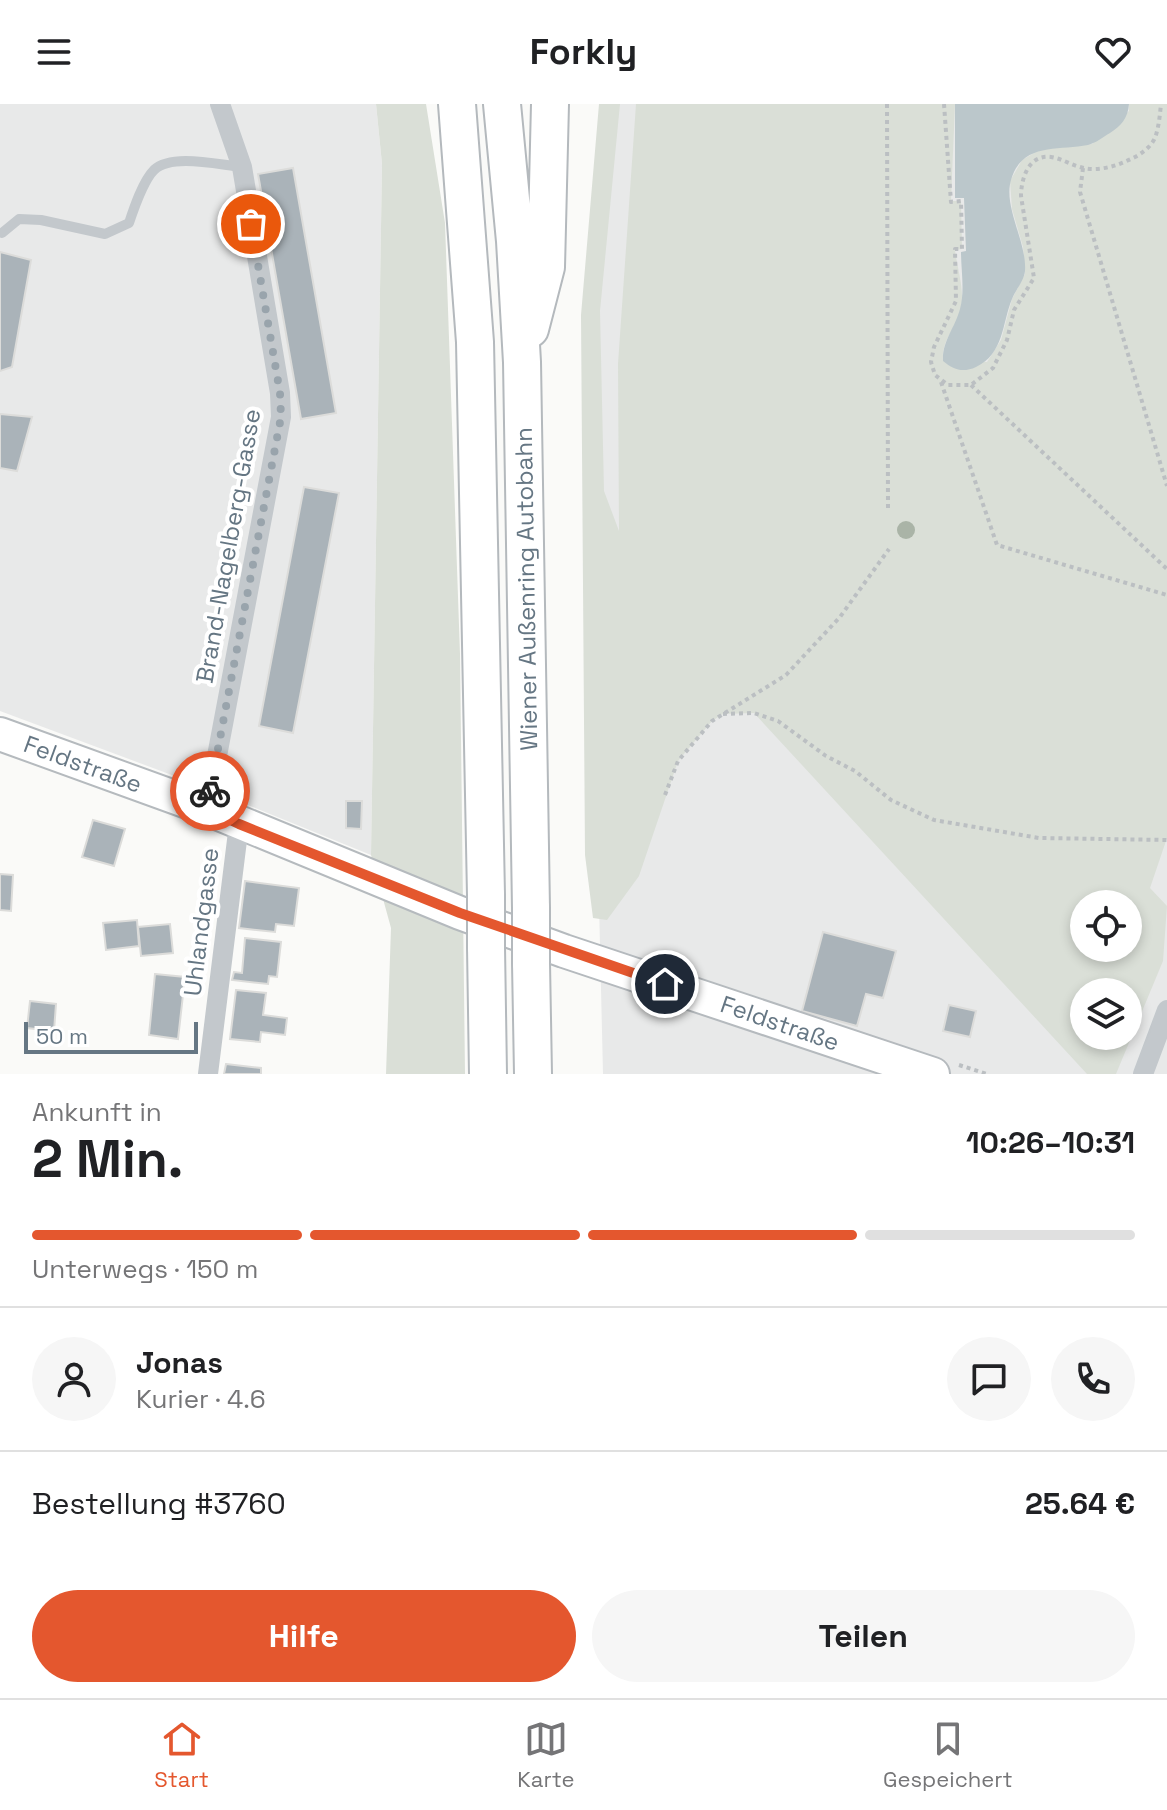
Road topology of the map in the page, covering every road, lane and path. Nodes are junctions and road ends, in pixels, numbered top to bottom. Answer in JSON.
{"nodes":[{"id":1,"x":220,"y":104,"type":"edge"},
{"id":2,"x":449,"y":104,"type":"edge"},
{"id":3,"x":457,"y":104,"type":"edge"},
{"id":4,"x":502,"y":104,"type":"edge"},
{"id":5,"x":550,"y":104,"type":"edge"},
{"id":6,"x":887,"y":104,"type":"edge"},
{"id":7,"x":944,"y":104,"type":"edge"},
{"id":8,"x":1161,"y":104,"type":"edge"},
{"id":9,"x":461,"y":151,"type":"junction"},
{"id":10,"x":242,"y":167,"type":"junction"},
{"id":11,"x":1083,"y":168,"type":"junction"},
{"id":12,"x":2,"y":233,"type":"dead end"},
{"id":13,"x":522,"y":362,"type":"junction"},
{"id":14,"x":940,"y":380,"type":"junction"},
{"id":15,"x":971,"y":385,"type":"junction"},
{"id":16,"x":1167,"y":486,"type":"edge"},
{"id":17,"x":888,"y":508,"type":"dead end"},
{"id":18,"x":889,"y":549,"type":"dead end"},
{"id":19,"x":1167,"y":569,"type":"edge"},
{"id":20,"x":1167,"y":595,"type":"edge"},
{"id":21,"x":723,"y":714,"type":"junction"},
{"id":22,"x":0,"y":734,"type":"edge"},
{"id":23,"x":665,"y":795,"type":"dead end"},
{"id":24,"x":207,"y":809,"type":"junction"},
{"id":25,"x":239,"y":824,"type":"junction"},
{"id":26,"x":1167,"y":840,"type":"edge"},
{"id":27,"x":1167,"y":1010,"type":"edge"},
{"id":28,"x":208,"y":1074,"type":"edge"},
{"id":29,"x":488,"y":1074,"type":"edge"},
{"id":30,"x":533,"y":1074,"type":"edge"},
{"id":31,"x":933,"y":1074,"type":"edge"},
{"id":32,"x":1143,"y":1074,"type":"edge"}],
"edges":[{"from":1,"to":10,"type":"street","name":"Brand-Nagelberg-Gasse"},
{"from":2,"to":9,"type":"highway"},
{"from":3,"to":9,"type":"highway","name":"Wiener Außenring Autobahn"},
{"from":4,"to":13,"type":"highway","name":"Wiener Außenring Autobahn"},
{"from":5,"to":13,"type":"highway"},
{"from":6,"to":17,"type":"path"},
{"from":7,"to":14,"type":"path"},
{"from":8,"to":11,"type":"path"},
{"from":9,"to":29,"type":"highway","name":"Wiener Außenring Autobahn","bridge":true},
{"from":10,"to":12,"type":"lane"},
{"from":10,"to":24,"type":"street","name":"Brand-Nagelberg-Gasse"},
{"from":11,"to":15,"type":"path"},
{"from":11,"to":16,"type":"path"},
{"from":13,"to":30,"type":"highway","name":"Wiener Außenring Autobahn","bridge":true},
{"from":14,"to":15,"type":"path"},
{"from":14,"to":20,"type":"path"},
{"from":15,"to":19,"type":"path"},
{"from":18,"to":21,"type":"path"},
{"from":21,"to":23,"type":"path"},
{"from":21,"to":26,"type":"path"},
{"from":22,"to":24,"type":"main road","name":"Feldstraße"},
{"from":24,"to":25,"type":"main road","name":"Feldstraße"},
{"from":25,"to":28,"type":"street","name":"Uhlandgasse"},
{"from":25,"to":31,"type":"main road","name":"Feldstraße"},
{"from":27,"to":32,"type":"street"}]}
